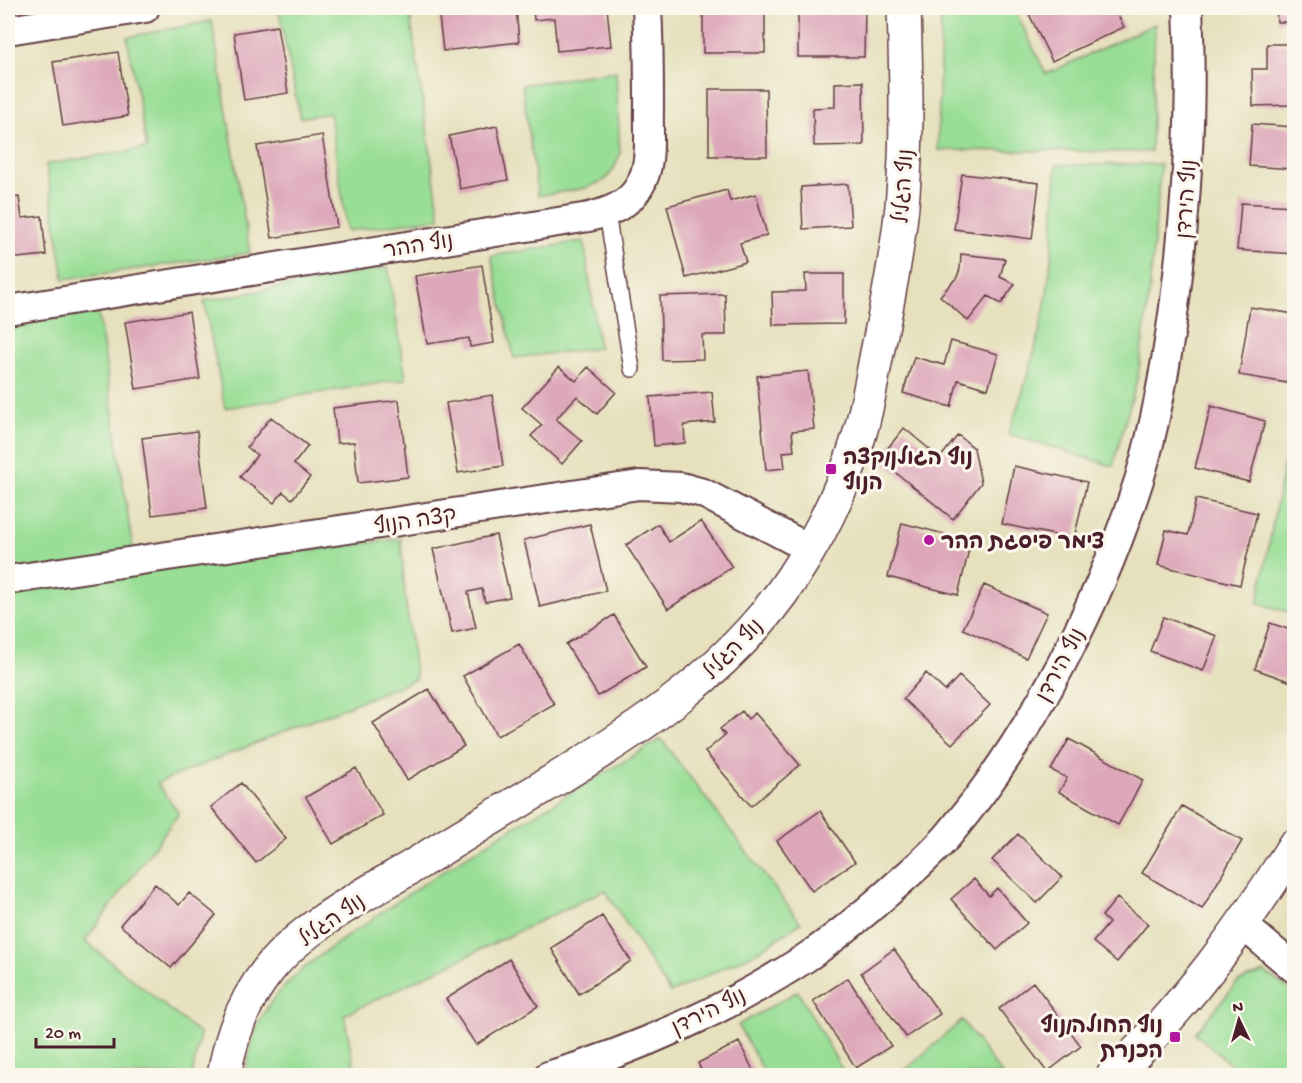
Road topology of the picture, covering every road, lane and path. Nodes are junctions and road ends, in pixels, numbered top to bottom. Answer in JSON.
{"nodes":[{"id":1,"x":145,"y":8,"type":"edge"},
{"id":2,"x":646,"y":8,"type":"edge"},
{"id":3,"x":904,"y":8,"type":"edge"},
{"id":4,"x":1188,"y":8,"type":"edge"},
{"id":5,"x":8,"y":30,"type":"edge"},
{"id":6,"x":607,"y":213,"type":"junction"},
{"id":7,"x":8,"y":310,"type":"edge"},
{"id":8,"x":632,"y":369,"type":"dead end"},
{"id":9,"x":810,"y":549,"type":"junction"},
{"id":10,"x":8,"y":580,"type":"edge"},
{"id":11,"x":1294,"y":846,"type":"edge"},
{"id":12,"x":1243,"y":925,"type":"junction"},
{"id":13,"x":1294,"y":968,"type":"edge"},
{"id":14,"x":224,"y":1076,"type":"edge"},
{"id":15,"x":548,"y":1076,"type":"edge"},
{"id":16,"x":1113,"y":1076,"type":"edge"}],
"edges":[{"from":1,"to":5,"type":"street"},
{"from":2,"to":6,"type":"street","name":"נוף ההר"},
{"from":3,"to":9,"type":"street","name":"נוף הגליל"},
{"from":4,"to":15,"type":"street","name":"נוף הירדן"},
{"from":6,"to":7,"type":"street","name":"נוף ההר"},
{"from":6,"to":8,"type":"lane"},
{"from":9,"to":10,"type":"street","name":"קצה הנוף"},
{"from":9,"to":14,"type":"street","name":"נוף הגליל"},
{"from":11,"to":12,"type":"street"},
{"from":12,"to":13,"type":"street"},
{"from":12,"to":16,"type":"street"}]}
